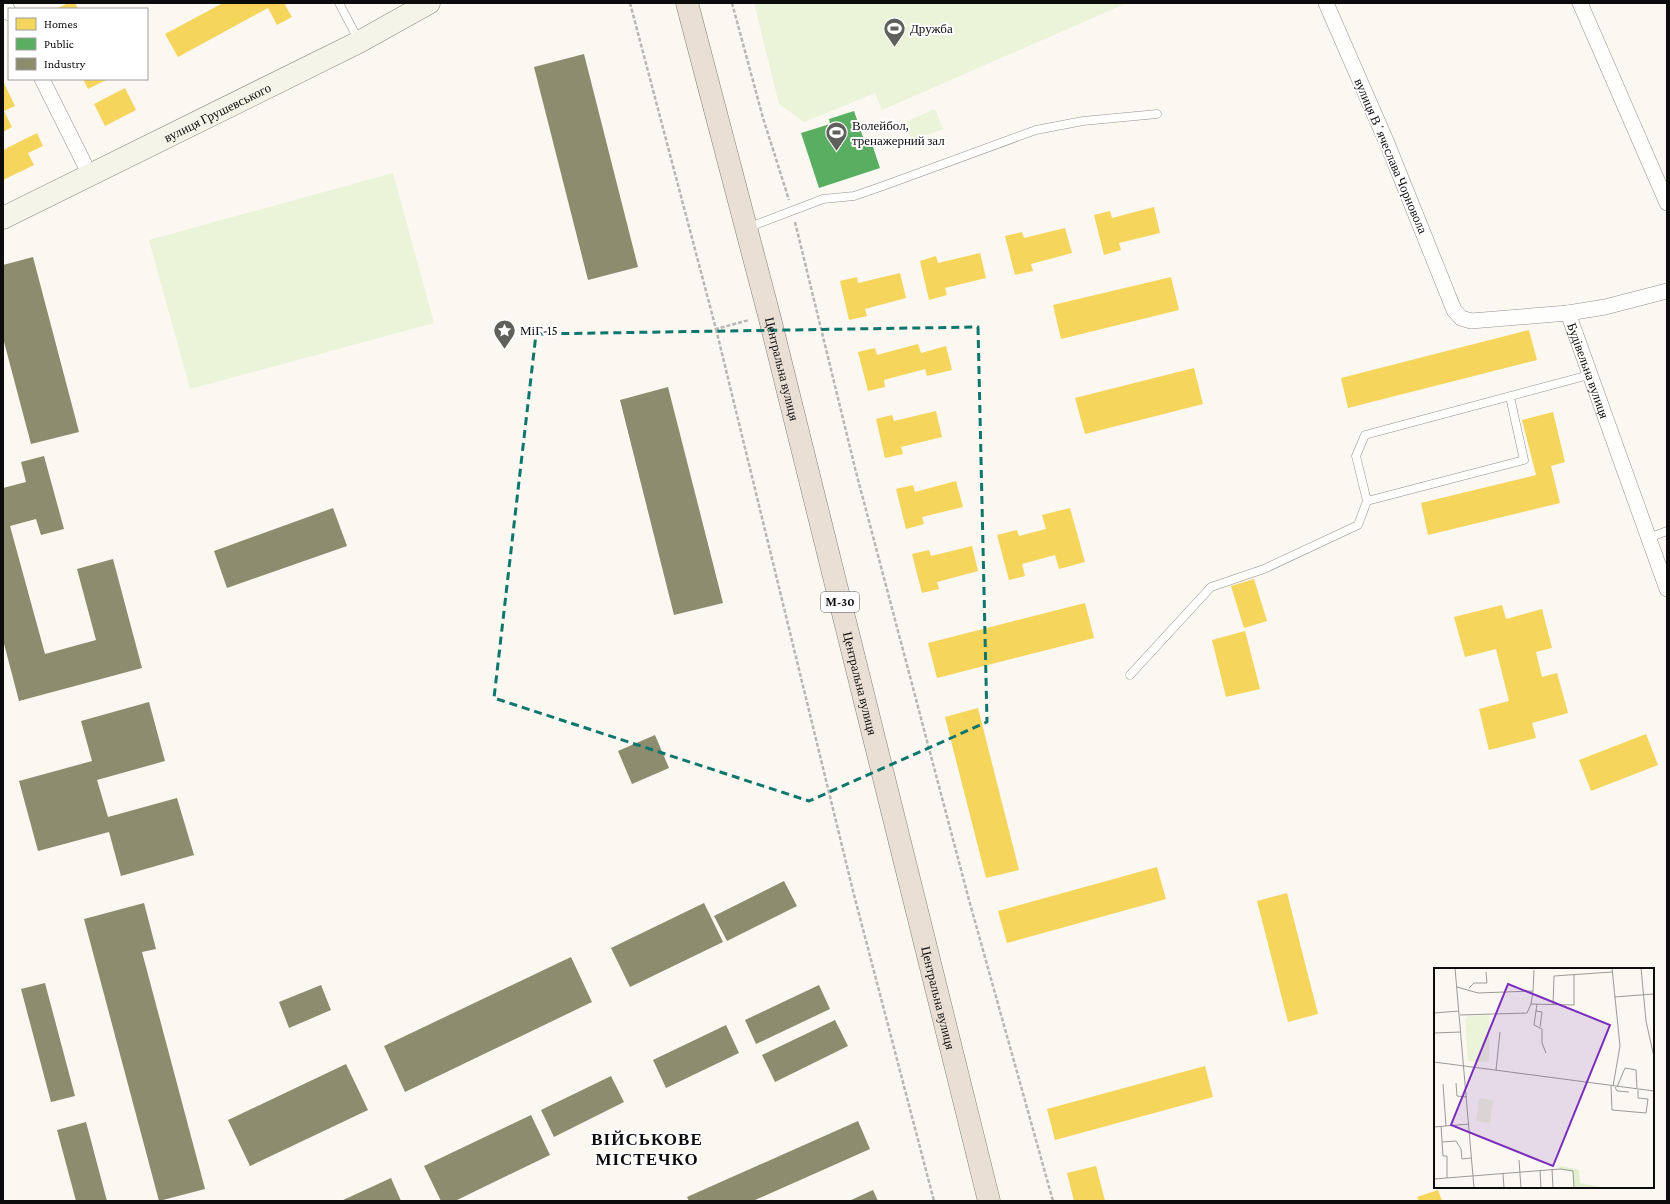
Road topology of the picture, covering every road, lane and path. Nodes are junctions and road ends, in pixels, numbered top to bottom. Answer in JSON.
{"nodes":[{"id":1,"x":339,"y":3,"type":"edge"},
{"id":2,"x":429,"y":3,"type":"edge"},
{"id":3,"x":630,"y":3,"type":"edge"},
{"id":4,"x":687,"y":3,"type":"edge"},
{"id":5,"x":732,"y":3,"type":"edge"},
{"id":6,"x":1326,"y":3,"type":"edge"},
{"id":7,"x":1580,"y":3,"type":"edge"},
{"id":8,"x":359,"y":42,"type":"junction"},
{"id":9,"x":42,"y":80,"type":"edge"},
{"id":10,"x":1157,"y":114,"type":"dead end"},
{"id":11,"x":90,"y":175,"type":"junction"},
{"id":12,"x":1667,"y":203,"type":"edge"},
{"id":13,"x":792,"y":210,"type":"junction"},
{"id":14,"x":3,"y":218,"type":"edge"},
{"id":15,"x":746,"y":229,"type":"junction"},
{"id":16,"x":1667,"y":291,"type":"edge"},
{"id":17,"x":1454,"y":310,"type":"joint"},
{"id":18,"x":1568,"y":313,"type":"junction"},
{"id":19,"x":749,"y":320,"type":"dead end"},
{"id":20,"x":716,"y":330,"type":"junction"},
{"id":21,"x":1589,"y":375,"type":"junction"},
{"id":22,"x":1510,"y":397,"type":"junction"},
{"id":23,"x":1367,"y":501,"type":"junction"},
{"id":24,"x":1667,"y":531,"type":"edge"},
{"id":25,"x":1648,"y":538,"type":"junction"},
{"id":26,"x":1667,"y":589,"type":"edge"},
{"id":27,"x":1130,"y":675,"type":"dead end"},
{"id":28,"x":934,"y":1201,"type":"edge"},
{"id":29,"x":989,"y":1201,"type":"edge"},
{"id":30,"x":1053,"y":1201,"type":"edge"}],
"edges":[{"from":1,"to":8,"type":"lane"},
{"from":2,"to":8,"type":"street","name":"вулиця Грушевського"},
{"from":3,"to":20,"type":"path"},
{"from":4,"to":15,"type":"highway","name":"Центральна вулиця","number":"М-30"},
{"from":5,"to":13,"type":"path"},
{"from":6,"to":17,"type":"street","name":"вулиця Вʼячеслава Чорновола"},
{"from":7,"to":12,"type":"street"},
{"from":8,"to":11,"type":"street","name":"вулиця Грушевського"},
{"from":9,"to":11,"type":"street"},
{"from":10,"to":13,"type":"lane"},
{"from":11,"to":14,"type":"street","name":"вулиця Грушевського"},
{"from":13,"to":15,"type":"lane"},
{"from":13,"to":30,"type":"path"},
{"from":15,"to":29,"type":"highway","name":"Центральна вулиця","number":"М-30"},
{"from":16,"to":18,"type":"street"},
{"from":17,"to":18,"type":"street","name":"Будівельна вулиця"},
{"from":18,"to":21,"type":"street","name":"Будівельна вулиця"},
{"from":19,"to":20,"type":"path"},
{"from":20,"to":28,"type":"path"},
{"from":21,"to":22,"type":"lane"},
{"from":21,"to":25,"type":"street","name":"Будівельна вулиця"},
{"from":22,"to":23,"type":"lane"},
{"from":22,"to":23,"type":"lane"},
{"from":23,"to":27,"type":"lane"},
{"from":24,"to":25,"type":"lane"},
{"from":25,"to":26,"type":"street","name":"Будівельна вулиця"}]}
